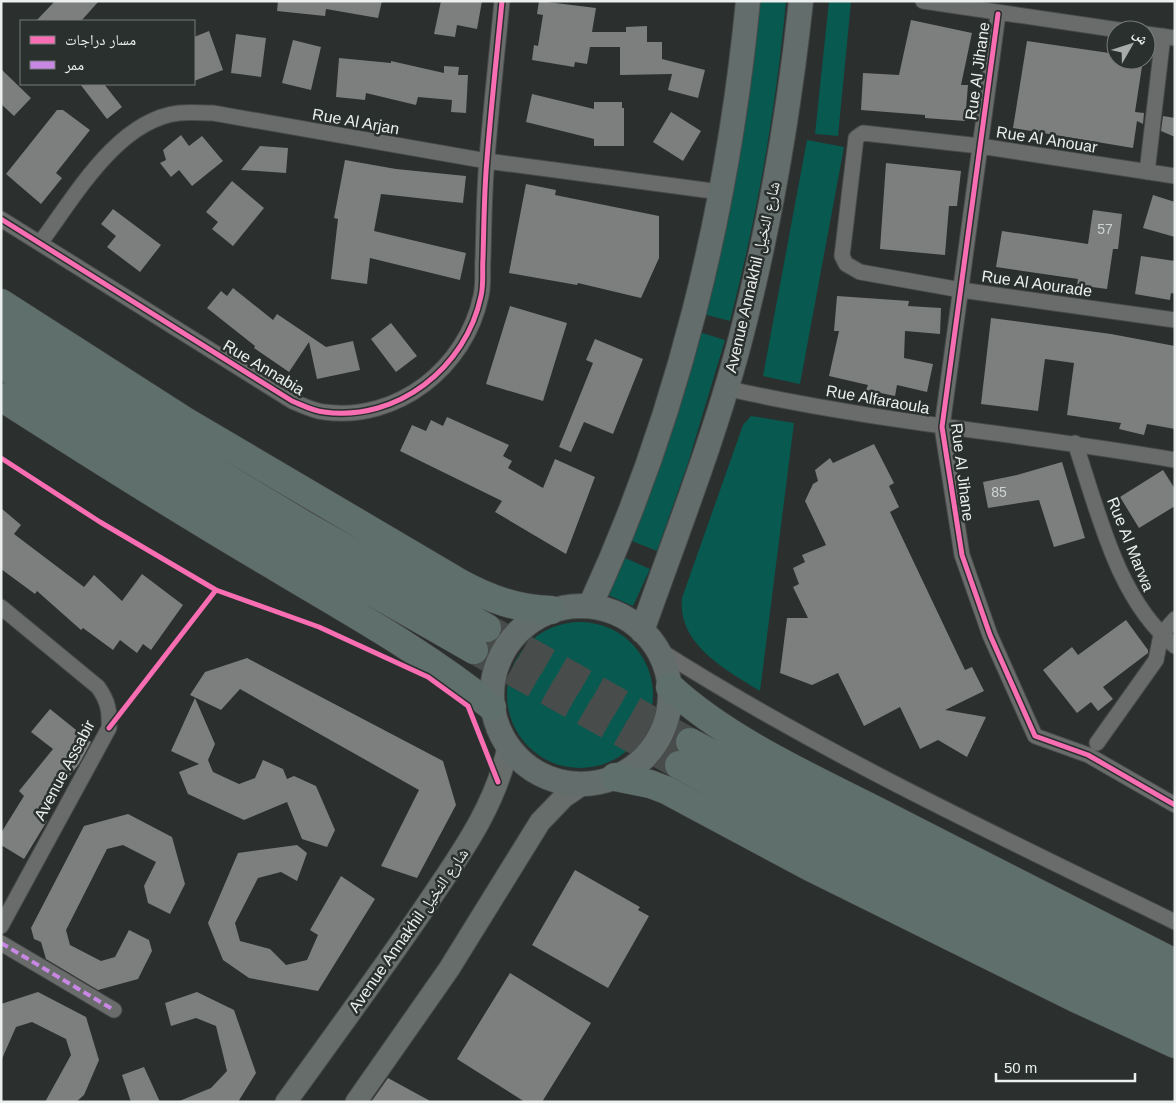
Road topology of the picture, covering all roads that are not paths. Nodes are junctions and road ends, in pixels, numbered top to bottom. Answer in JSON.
{"nodes":[{"id":1,"x":502,"y":1,"type":"edge"},
{"id":2,"x":748,"y":1,"type":"edge"},
{"id":3,"x":801,"y":1,"type":"edge"},
{"id":4,"x":923,"y":1,"type":"edge"},
{"id":5,"x":998,"y":14,"type":"junction"},
{"id":6,"x":1106,"y":28,"type":"edge"},
{"id":7,"x":1156,"y":35,"type":"edge"},
{"id":8,"x":1169,"y":37,"type":"edge"},
{"id":9,"x":980,"y":146,"type":"junction"},
{"id":10,"x":487,"y":161,"type":"junction"},
{"id":11,"x":1147,"y":172,"type":"junction"},
{"id":12,"x":1175,"y":176,"type":"edge"},
{"id":13,"x":720,"y":192,"type":"junction"},
{"id":14,"x":1,"y":219,"type":"edge"},
{"id":15,"x":40,"y":243,"type":"junction"},
{"id":16,"x":842,"y":256,"type":"joint"},
{"id":17,"x":960,"y":290,"type":"junction"},
{"id":18,"x":1,"y":303,"type":"edge"},
{"id":19,"x":1175,"y":320,"type":"edge"},
{"id":20,"x":1,"y":335,"type":"edge"},
{"id":21,"x":1,"y":364,"type":"edge"},
{"id":22,"x":725,"y":388,"type":"junction"},
{"id":23,"x":1,"y":397,"type":"edge"},
{"id":24,"x":942,"y":427,"type":"junction"},
{"id":25,"x":1075,"y":443,"type":"junction"},
{"id":26,"x":1175,"y":460,"type":"edge"},
{"id":27,"x":590,"y":606,"type":"junction"},
{"id":28,"x":1,"y":607,"type":"edge"},
{"id":29,"x":551,"y":610,"type":"junction"},
{"id":30,"x":1175,"y":619,"type":"edge"},
{"id":31,"x":1161,"y":635,"type":"junction"},
{"id":32,"x":649,"y":639,"type":"junction"},
{"id":33,"x":1175,"y":646,"type":"edge"},
{"id":34,"x":1175,"y":651,"type":"edge"},
{"id":35,"x":1156,"y":660,"type":"junction"},
{"id":36,"x":670,"y":687,"type":"junction"},
{"id":37,"x":492,"y":707,"type":"junction"},
{"id":38,"x":1096,"y":744,"type":"dead end"},
{"id":39,"x":508,"y":746,"type":"junction"},
{"id":40,"x":615,"y":777,"type":"junction"},
{"id":41,"x":583,"y":784,"type":"junction"},
{"id":42,"x":1175,"y":806,"type":"edge"},
{"id":43,"x":1175,"y":922,"type":"edge"},
{"id":44,"x":1,"y":926,"type":"edge"},
{"id":45,"x":1,"y":943,"type":"edge"},
{"id":46,"x":1175,"y":963,"type":"edge"},
{"id":47,"x":1175,"y":988,"type":"edge"},
{"id":48,"x":114,"y":1010,"type":"dead end"},
{"id":49,"x":1175,"y":1016,"type":"edge"},
{"id":50,"x":1175,"y":1044,"type":"edge"},
{"id":51,"x":286,"y":1102,"type":"edge"},
{"id":52,"x":356,"y":1102,"type":"edge"}],
"edges":[{"from":1,"to":10,"type":"street","name":"Rue Annabia"},
{"from":2,"to":13,"type":"main road"},
{"from":3,"to":22,"type":"main road","name":"Avenue Annakhil شارع النخيل"},
{"from":4,"to":5,"type":"street"},
{"from":5,"to":6,"type":"street"},
{"from":5,"to":9,"type":"street","name":"Rue Al Jihane"},
{"from":7,"to":8,"type":"street"},
{"from":8,"to":11,"type":"street"},
{"from":9,"to":11,"type":"street","name":"Rue Al Anouar"},
{"from":9,"to":16,"type":"street","name":"Rue Al Anouar"},
{"from":9,"to":17,"type":"street","name":"Rue Al Jihane"},
{"from":10,"to":13,"type":"street","name":"Rue Al Arjan"},
{"from":10,"to":15,"type":"street","name":"Rue Al Arjan"},
{"from":10,"to":15,"type":"street","name":"Rue Annabia"},
{"from":11,"to":12,"type":"street","name":"Rue Al Anouar"},
{"from":13,"to":27,"type":"main road"},
{"from":14,"to":15,"type":"street","name":"Rue Annabia"},
{"from":16,"to":17,"type":"street","name":"Rue Al Aourade"},
{"from":17,"to":19,"type":"street","name":"Rue Al Aourade"},
{"from":17,"to":24,"type":"street","name":"Rue Al Jihane"},
{"from":18,"to":29,"type":"highway"},
{"from":20,"to":21,"type":"highway"},
{"from":22,"to":24,"type":"street","name":"Rue Alfaraoula"},
{"from":22,"to":32,"type":"main road","name":"Avenue Annakhil شارع النخيل"},
{"from":23,"to":37,"type":"highway"},
{"from":24,"to":25,"type":"street","name":"Rue Alfaraoula"},
{"from":24,"to":42,"type":"street","name":"Rue Al Jihane"},
{"from":25,"to":26,"type":"street","name":"Rue Alfaraoula"},
{"from":25,"to":31,"type":"street","name":"Rue Al Marwa"},
{"from":27,"to":29,"type":"main road"},
{"from":27,"to":32,"type":"main road"},
{"from":28,"to":44,"type":"street","name":"Avenue Assabir"},
{"from":29,"to":37,"type":"main road"},
{"from":30,"to":31,"type":"street"},
{"from":31,"to":33,"type":"street","name":"Rue Al Marwa"},
{"from":31,"to":35,"type":"street"},
{"from":32,"to":36,"type":"main road"},
{"from":32,"to":43,"type":"street"},
{"from":34,"to":35,"type":"street"},
{"from":35,"to":38,"type":"street"},
{"from":36,"to":40,"type":"main road"},
{"from":36,"to":46,"type":"highway"},
{"from":37,"to":39,"type":"main road"},
{"from":39,"to":41,"type":"main road"},
{"from":39,"to":51,"type":"street","name":"Avenue Annakhil شارع النخيل"},
{"from":40,"to":41,"type":"main road"},
{"from":40,"to":50,"type":"highway"},
{"from":41,"to":52,"type":"street"},
{"from":45,"to":48,"type":"street"},
{"from":47,"to":49,"type":"highway"}]}
